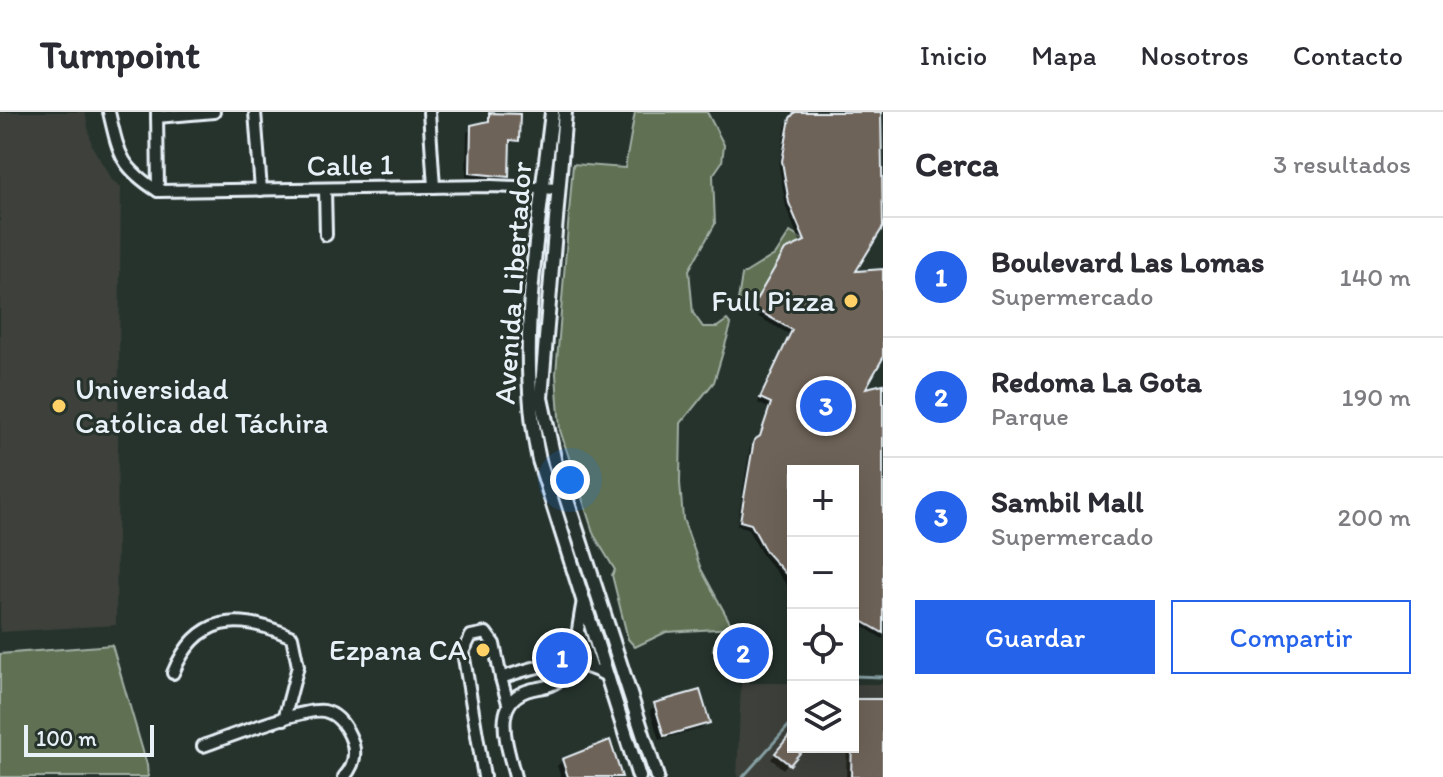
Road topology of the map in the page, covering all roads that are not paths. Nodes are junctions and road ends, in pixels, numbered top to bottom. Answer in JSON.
{"nodes":[{"id":1,"x":109,"y":112,"type":"edge"},
{"id":2,"x":214,"y":112,"type":"edge"},
{"id":3,"x":255,"y":112,"type":"edge"},
{"id":4,"x":429,"y":112,"type":"edge"},
{"id":5,"x":552,"y":112,"type":"edge"},
{"id":6,"x":565,"y":112,"type":"edge"},
{"id":7,"x":157,"y":115,"type":"edge"},
{"id":8,"x":434,"y":187,"type":"junction"},
{"id":9,"x":543,"y":187,"type":"junction"},
{"id":10,"x":325,"y":189,"type":"junction"},
{"id":11,"x":558,"y":189,"type":"junction"},
{"id":12,"x":261,"y":190,"type":"junction"},
{"id":13,"x":158,"y":191,"type":"junction"},
{"id":14,"x":326,"y":235,"type":"dead end"},
{"id":15,"x":583,"y":599,"type":"junction"},
{"id":16,"x":580,"y":633,"type":"junction"},
{"id":17,"x":568,"y":661,"type":"junction"},
{"id":18,"x":591,"y":666,"type":"junction"},
{"id":19,"x":173,"y":673,"type":"dead end"},
{"id":20,"x":607,"y":676,"type":"junction"},
{"id":21,"x":501,"y":678,"type":"junction"},
{"id":22,"x":508,"y":703,"type":"junction"},
{"id":23,"x":284,"y":719,"type":"junction"},
{"id":24,"x":203,"y":746,"type":"dead end"},
{"id":25,"x":344,"y":777,"type":"edge"},
{"id":26,"x":484,"y":777,"type":"edge"},
{"id":27,"x":515,"y":777,"type":"edge"},
{"id":28,"x":639,"y":777,"type":"edge"},
{"id":29,"x":657,"y":777,"type":"edge"}],
"edges":[{"from":1,"to":13,"type":"street"},
{"from":2,"to":7,"type":"street"},
{"from":3,"to":12,"type":"street"},
{"from":4,"to":8,"type":"street"},
{"from":5,"to":9,"type":"main road","name":"Avenida Libertador"},
{"from":6,"to":11,"type":"main road","name":"Avenida Libertador"},
{"from":7,"to":13,"type":"street"},
{"from":8,"to":9,"type":"street","name":"Calle 1"},
{"from":8,"to":10,"type":"street","name":"Calle 1"},
{"from":9,"to":11,"type":"street","name":"Calle 1"},
{"from":9,"to":15,"type":"main road","name":"Avenida Libertador"},
{"from":10,"to":12,"type":"street","name":"Calle 1"},
{"from":10,"to":14,"type":"street"},
{"from":11,"to":29,"type":"main road","name":"Avenida Libertador"},
{"from":12,"to":13,"type":"street","name":"Calle 1"},
{"from":15,"to":16,"type":"street"},
{"from":15,"to":20,"type":"main road","name":"Avenida Libertador"},
{"from":16,"to":17,"type":"street"},
{"from":16,"to":18,"type":"street"},
{"from":17,"to":18,"type":"street"},
{"from":17,"to":21,"type":"street"},
{"from":17,"to":22,"type":"street"},
{"from":18,"to":20,"type":"street"},
{"from":19,"to":23,"type":"street"},
{"from":20,"to":28,"type":"main road","name":"Avenida Libertador"},
{"from":21,"to":22,"type":"street"},
{"from":21,"to":26,"type":"street"},
{"from":22,"to":27,"type":"street"},
{"from":23,"to":24,"type":"street"},
{"from":23,"to":25,"type":"street"}]}
